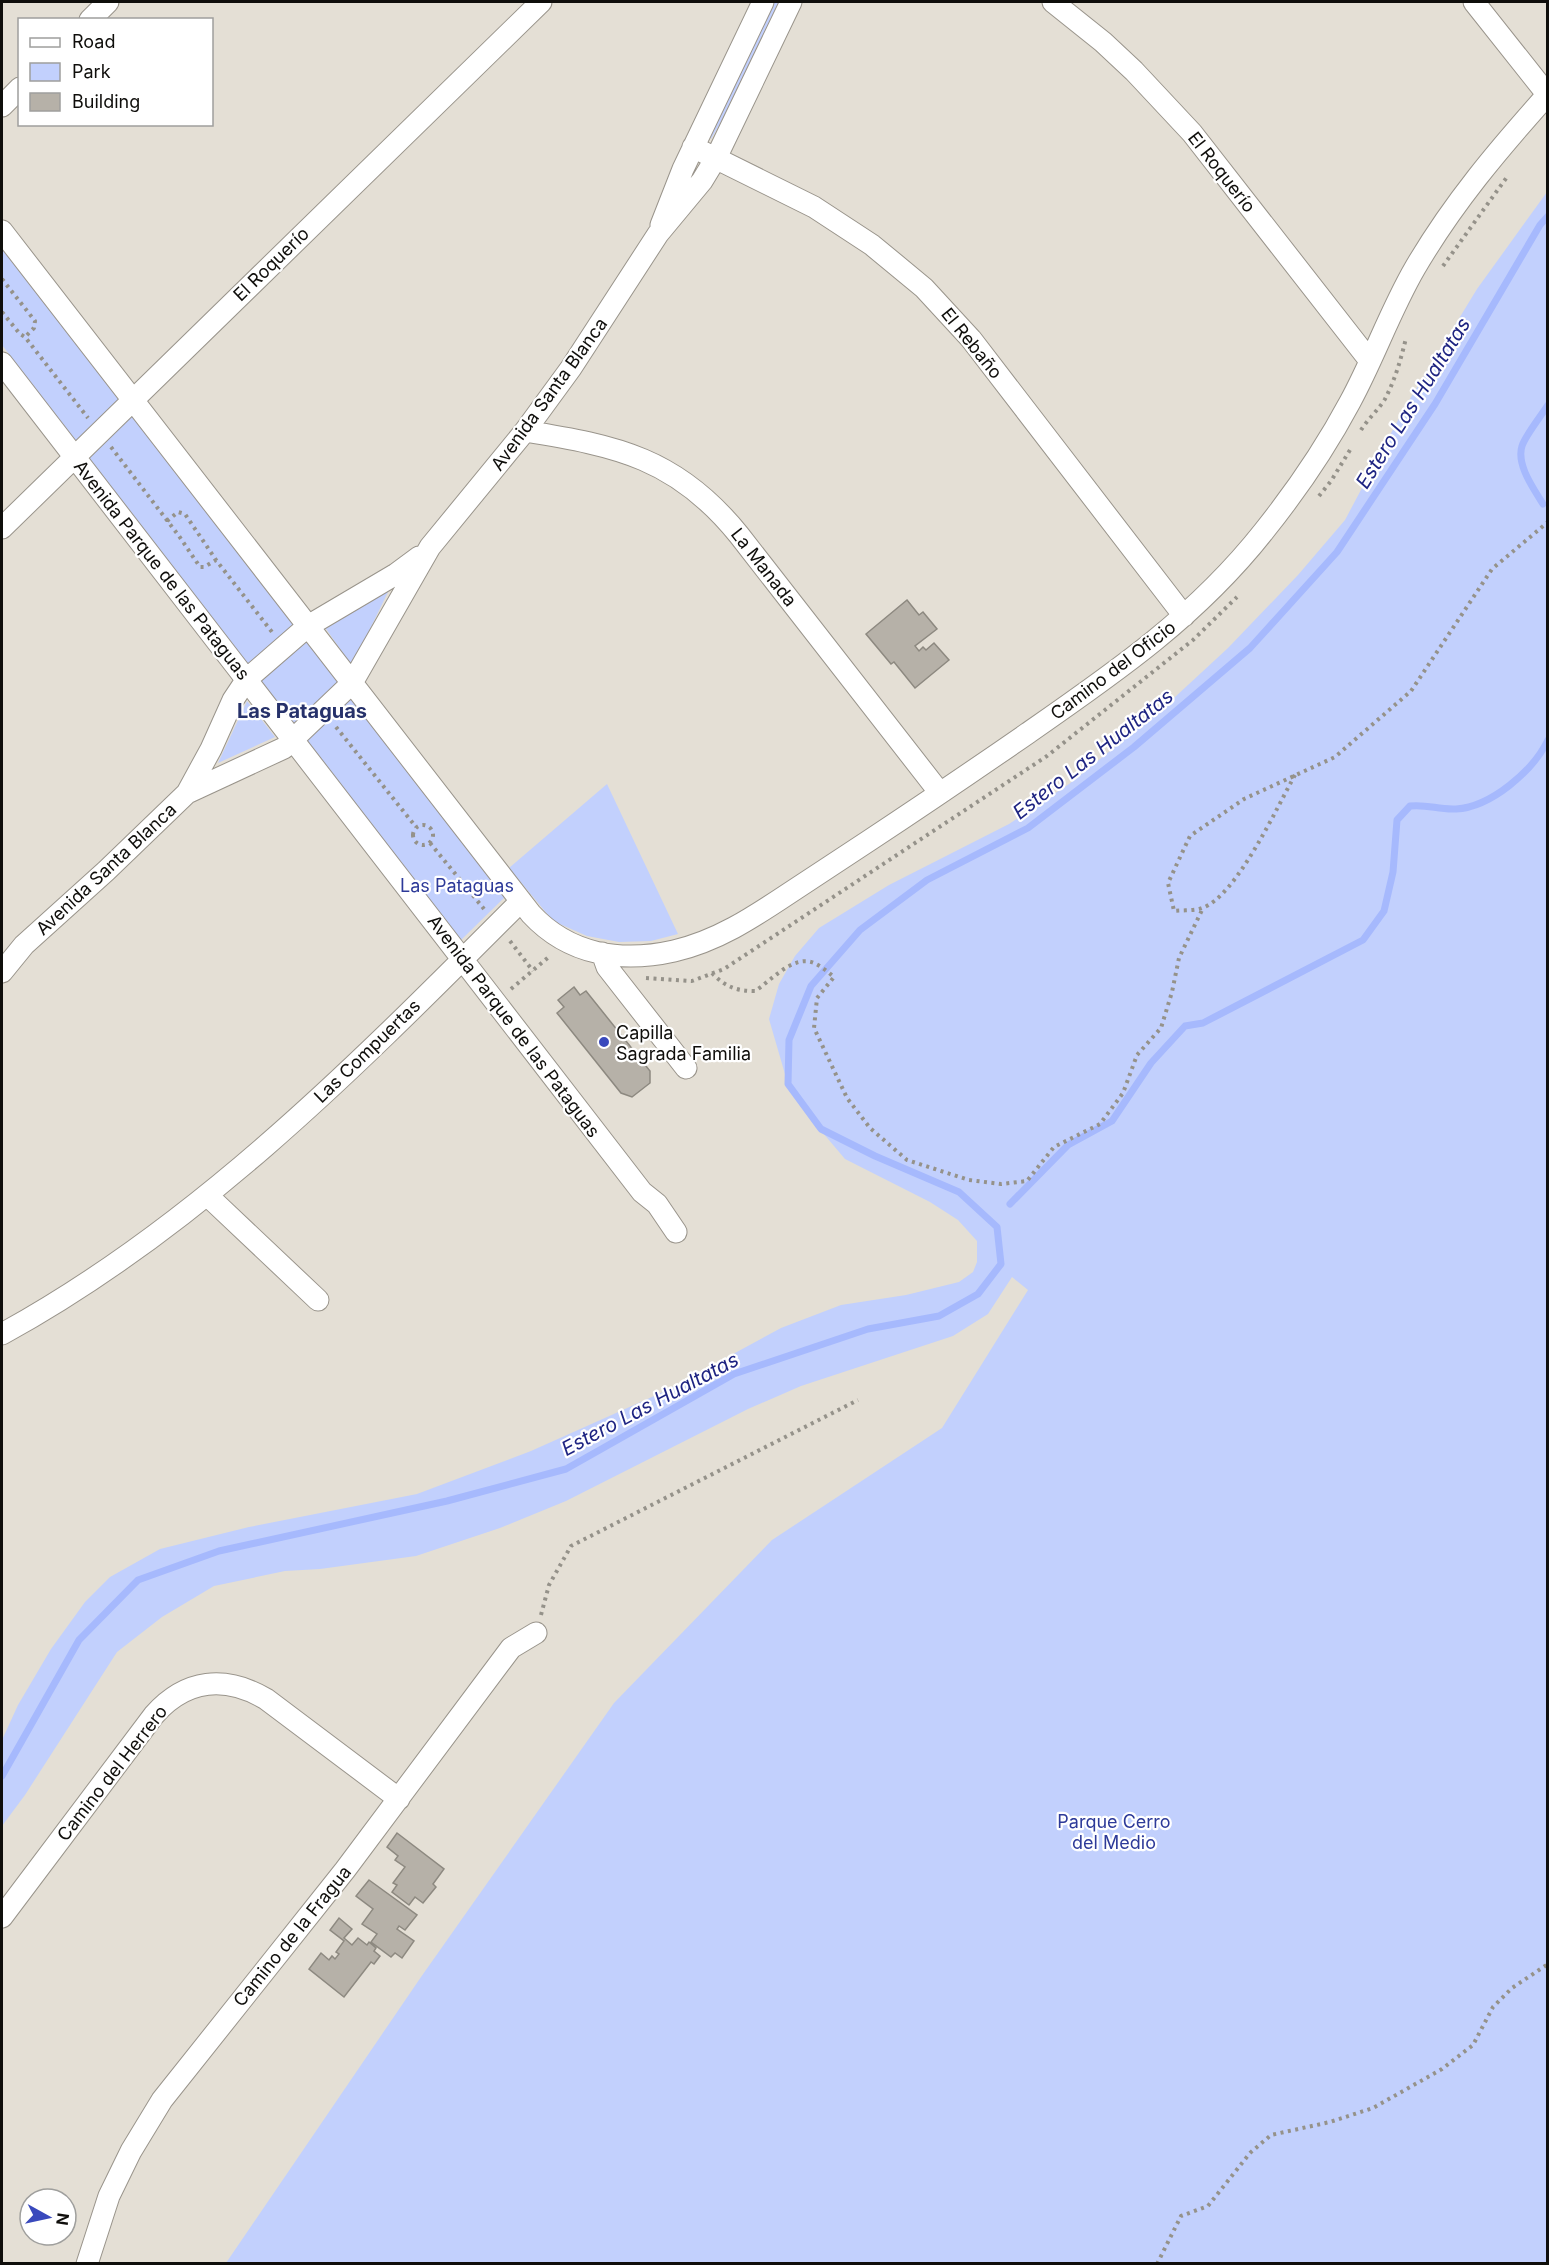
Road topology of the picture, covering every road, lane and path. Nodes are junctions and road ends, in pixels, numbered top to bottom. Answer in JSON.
{"nodes":[{"id":1,"x":108,"y":2,"type":"edge"},
{"id":2,"x":541,"y":2,"type":"edge"},
{"id":3,"x":763,"y":2,"type":"edge"},
{"id":4,"x":791,"y":2,"type":"edge"},
{"id":5,"x":1053,"y":2,"type":"edge"},
{"id":6,"x":1474,"y":2,"type":"edge"},
{"id":7,"x":92,"y":18,"type":"edge"},
{"id":8,"x":18,"y":90,"type":"edge"},
{"id":9,"x":1547,"y":94,"type":"edge"},
{"id":10,"x":2,"y":106,"type":"edge"},
{"id":11,"x":693,"y":147,"type":"junction"},
{"id":12,"x":716,"y":158,"type":"junction"},
{"id":13,"x":1509,"y":175,"type":"dead end"},
{"id":14,"x":2,"y":231,"type":"edge"},
{"id":15,"x":658,"y":234,"type":"junction"},
{"id":16,"x":1440,"y":270,"type":"dead end"},
{"id":17,"x":2,"y":279,"type":"edge"},
{"id":18,"x":1408,"y":328,"type":"dead end"},
{"id":19,"x":25,"y":337,"type":"dead end"},
{"id":20,"x":1370,"y":361,"type":"junction"},
{"id":21,"x":2,"y":363,"type":"edge"},
{"id":22,"x":132,"y":399,"type":"junction"},
{"id":23,"x":525,"y":431,"type":"junction"},
{"id":24,"x":1359,"y":434,"type":"dead end"},
{"id":25,"x":1353,"y":444,"type":"dead end"},
{"id":26,"x":74,"y":457,"type":"junction"},
{"id":27,"x":1317,"y":499,"type":"dead end"},
{"id":28,"x":167,"y":521,"type":"dead end"},
{"id":29,"x":1548,"y":522,"type":"edge"},
{"id":30,"x":2,"y":528,"type":"edge"},
{"id":31,"x":430,"y":547,"type":"junction"},
{"id":32,"x":1244,"y":588,"type":"dead end"},
{"id":33,"x":1184,"y":616,"type":"junction"},
{"id":34,"x":308,"y":626,"type":"junction"},
{"id":35,"x":284,"y":647,"type":"junction"},
{"id":36,"x":247,"y":679,"type":"junction"},
{"id":37,"x":352,"y":683,"type":"junction"},
{"id":38,"x":324,"y":711,"type":"junction"},
{"id":39,"x":294,"y":740,"type":"junction"},
{"id":40,"x":1295,"y":775,"type":"junction"},
{"id":41,"x":187,"y":793,"type":"junction"},
{"id":42,"x":940,"y":793,"type":"junction"},
{"id":43,"x":416,"y":827,"type":"junction"},
{"id":44,"x":430,"y":843,"type":"junction"},
{"id":45,"x":521,"y":901,"type":"junction"},
{"id":46,"x":1203,"y":908,"type":"junction"},
{"id":47,"x":497,"y":925,"type":"junction"},
{"id":48,"x":564,"y":941,"type":"junction"},
{"id":49,"x":24,"y":945,"type":"junction"},
{"id":50,"x":602,"y":953,"type":"junction"},
{"id":51,"x":2,"y":954,"type":"edge"},
{"id":52,"x":463,"y":959,"type":"junction"},
{"id":53,"x":533,"y":971,"type":"junction"},
{"id":54,"x":2,"y":972,"type":"edge"},
{"id":55,"x":712,"y":974,"type":"junction"},
{"id":56,"x":614,"y":976,"type":"junction"},
{"id":57,"x":495,"y":1001,"type":"junction"},
{"id":58,"x":686,"y":1068,"type":"dead end"},
{"id":59,"x":208,"y":1196,"type":"junction"},
{"id":60,"x":676,"y":1232,"type":"dead end"},
{"id":61,"x":318,"y":1300,"type":"dead end"},
{"id":62,"x":2,"y":1334,"type":"edge"},
{"id":63,"x":858,"y":1400,"type":"dead end"},
{"id":64,"x":536,"y":1633,"type":"joint"},
{"id":65,"x":399,"y":1799,"type":"junction"},
{"id":66,"x":2,"y":1917,"type":"edge"},
{"id":67,"x":1548,"y":1964,"type":"edge"},
{"id":68,"x":87,"y":2264,"type":"edge"},
{"id":69,"x":1157,"y":2264,"type":"edge"}],
"edges":[{"from":1,"to":7,"type":"street"},
{"from":2,"to":22,"type":"street","name":"El Roquerío"},
{"from":3,"to":11,"type":"street","name":"Avenida Santa Blanca"},
{"from":4,"to":12,"type":"street","name":"Avenida Santa Blanca"},
{"from":5,"to":20,"type":"street","name":"El Roquerío"},
{"from":6,"to":9,"type":"street"},
{"from":8,"to":10,"type":"street"},
{"from":9,"to":20,"type":"street","name":"Camino del Oficio"},
{"from":11,"to":12,"type":"street","name":"El Rebaño"},
{"from":11,"to":15,"type":"street","name":"Avenida Santa Blanca"},
{"from":12,"to":15,"type":"street","name":"Avenida Santa Blanca"},
{"from":12,"to":33,"type":"street","name":"El Rebaño"},
{"from":13,"to":16,"type":"path"},
{"from":14,"to":22,"type":"street"},
{"from":15,"to":23,"type":"street","name":"Avenida Santa Blanca"},
{"from":17,"to":19,"type":"path"},
{"from":18,"to":24,"type":"path"},
{"from":20,"to":33,"type":"street","name":"Camino del Oficio"},
{"from":21,"to":26,"type":"street","name":"Avenida Parque de las Pataguas"},
{"from":22,"to":26,"type":"street","name":"El Roquerío"},
{"from":22,"to":34,"type":"street"},
{"from":23,"to":31,"type":"street","name":"Avenida Santa Blanca"},
{"from":23,"to":42,"type":"street","name":"La Manada"},
{"from":25,"to":27,"type":"path"},
{"from":26,"to":30,"type":"street","name":"El Roquerío"},
{"from":26,"to":36,"type":"street","name":"Avenida Parque de las Pataguas"},
{"from":28,"to":35,"type":"path"},
{"from":29,"to":40,"type":"path"},
{"from":31,"to":34,"type":"street","name":"Avenida Santa Blanca"},
{"from":31,"to":37,"type":"street","name":"Avenida Santa Blanca"},
{"from":32,"to":55,"type":"path"},
{"from":33,"to":42,"type":"street","name":"Camino del Oficio"},
{"from":34,"to":35,"type":"street","name":"Avenida Santa Blanca"},
{"from":34,"to":37,"type":"street"},
{"from":35,"to":36,"type":"street","name":"Avenida Santa Blanca"},
{"from":36,"to":39,"type":"street","name":"Avenida Parque de las Pataguas"},
{"from":36,"to":41,"type":"street","name":"Avenida Santa Blanca"},
{"from":37,"to":38,"type":"street","name":"Avenida Santa Blanca"},
{"from":37,"to":45,"type":"street"},
{"from":38,"to":39,"type":"street","name":"Avenida Santa Blanca"},
{"from":38,"to":43,"type":"path"},
{"from":39,"to":41,"type":"street","name":"Avenida Santa Blanca"},
{"from":39,"to":52,"type":"street","name":"Avenida Parque de las Pataguas"},
{"from":40,"to":46,"type":"path"},
{"from":40,"to":46,"type":"path"},
{"from":41,"to":49,"type":"street","name":"Avenida Santa Blanca"},
{"from":42,"to":50,"type":"street","name":"Camino del Oficio"},
{"from":43,"to":44,"type":"path"},
{"from":43,"to":44,"type":"path"},
{"from":44,"to":47,"type":"path"},
{"from":45,"to":47,"type":"street","name":"Las Compuertas"},
{"from":45,"to":48,"type":"street","name":"Camino del Oficio"},
{"from":46,"to":55,"type":"path"},
{"from":47,"to":52,"type":"street","name":"Las Compuertas"},
{"from":47,"to":53,"type":"path"},
{"from":48,"to":50,"type":"street","name":"Camino del Oficio"},
{"from":48,"to":53,"type":"path"},
{"from":49,"to":51,"type":"street","name":"Avenida Santa Blanca"},
{"from":49,"to":54,"type":"street","name":"Avenida Santa Blanca"},
{"from":50,"to":56,"type":"street"},
{"from":52,"to":57,"type":"street","name":"Avenida Parque de las Pataguas"},
{"from":52,"to":59,"type":"street","name":"Las Compuertas"},
{"from":53,"to":57,"type":"path"},
{"from":55,"to":56,"type":"path"},
{"from":56,"to":58,"type":"street"},
{"from":57,"to":60,"type":"street","name":"Avenida Parque de las Pataguas"},
{"from":59,"to":61,"type":"street"},
{"from":59,"to":62,"type":"street","name":"Las Compuertas"},
{"from":63,"to":64,"type":"path"},
{"from":64,"to":65,"type":"street","name":"Camino de la Fragua"},
{"from":65,"to":66,"type":"street","name":"Camino del Herrero"},
{"from":65,"to":68,"type":"street","name":"Camino de la Fragua"},
{"from":67,"to":69,"type":"path"}]}
